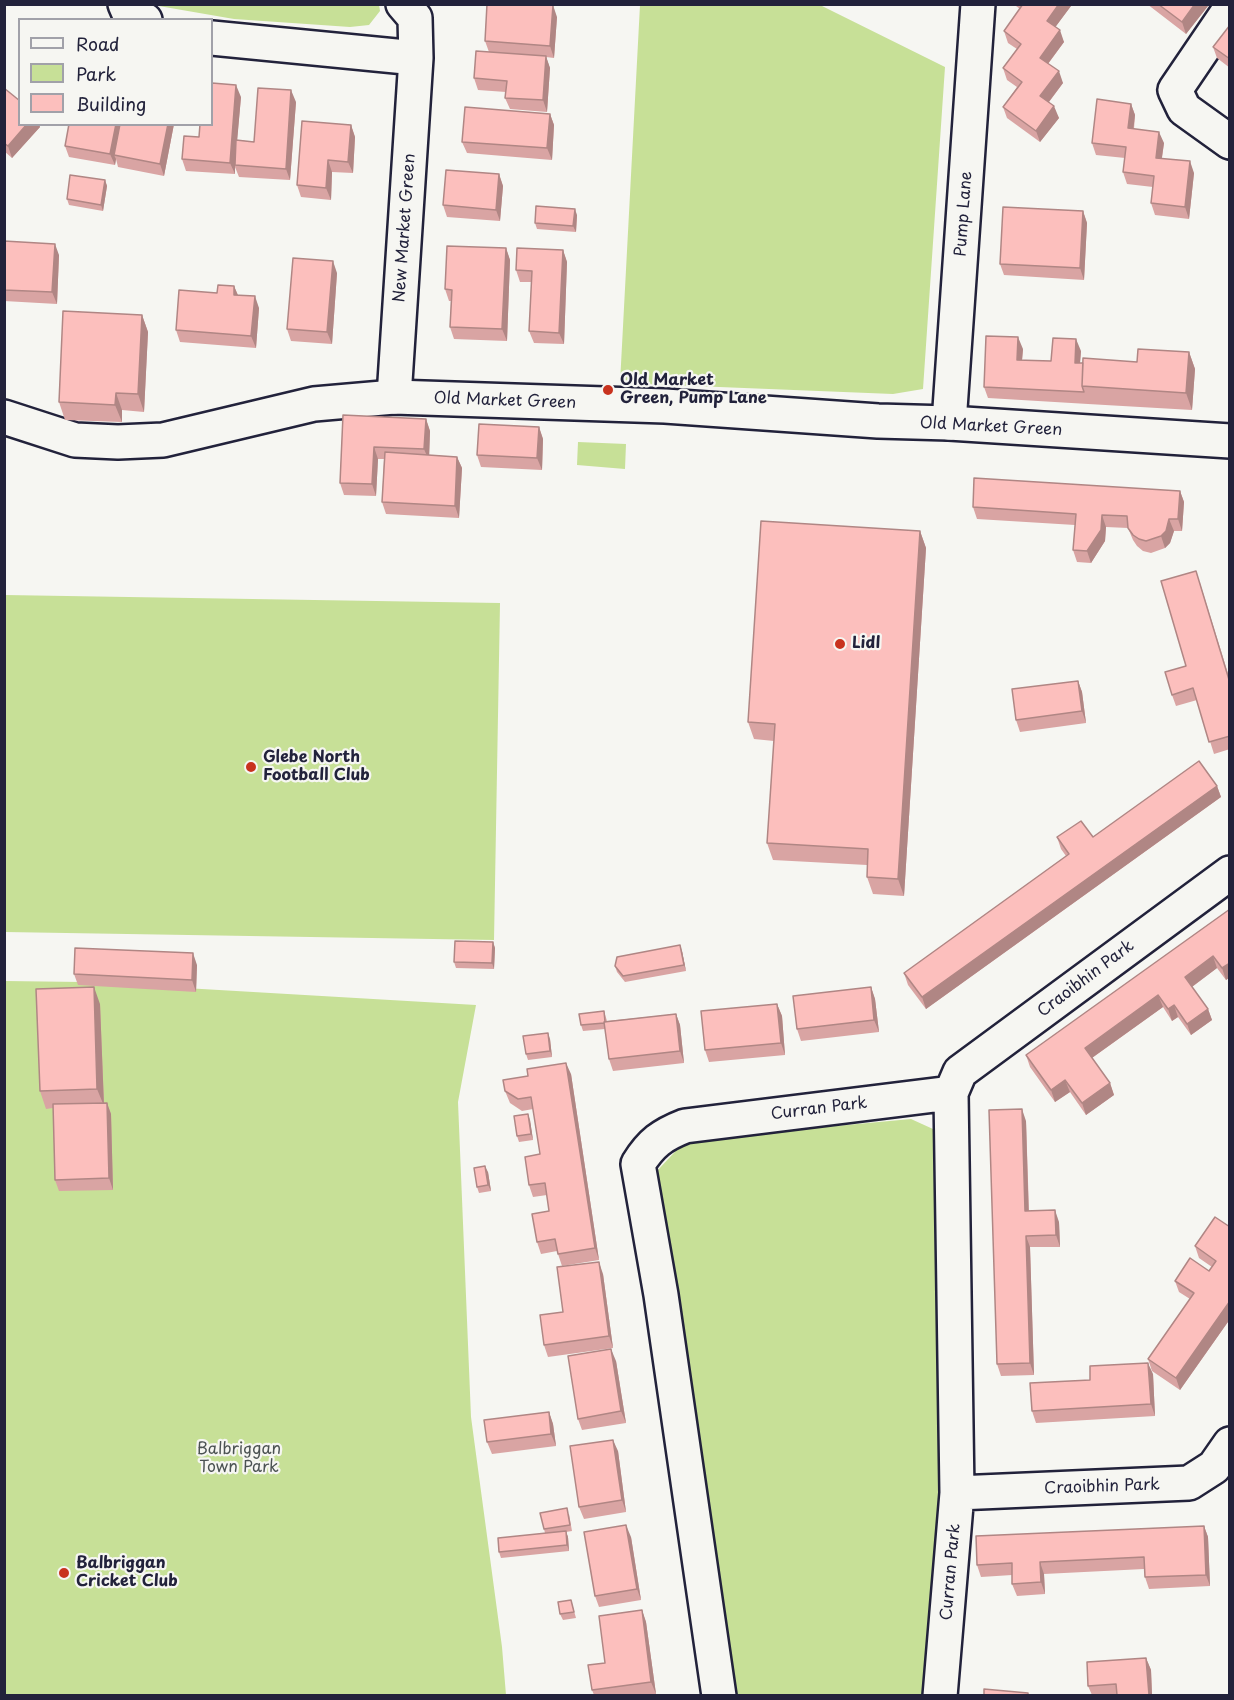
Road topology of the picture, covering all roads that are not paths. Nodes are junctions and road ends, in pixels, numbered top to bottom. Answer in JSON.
{"nodes":[{"id":1,"x":125,"y":4,"type":"edge"},
{"id":2,"x":403,"y":4,"type":"edge"},
{"id":3,"x":978,"y":4,"type":"edge"},
{"id":4,"x":1230,"y":9,"type":"edge"},
{"id":5,"x":141,"y":18,"type":"edge"},
{"id":6,"x":213,"y":38,"type":"edge"},
{"id":7,"x":417,"y":58,"type":"junction"},
{"id":8,"x":1230,"y":142,"type":"edge"},
{"id":9,"x":394,"y":397,"type":"junction"},
{"id":10,"x":4,"y":417,"type":"edge"},
{"id":11,"x":949,"y":423,"type":"junction"},
{"id":12,"x":1230,"y":441,"type":"edge"},
{"id":13,"x":1230,"y":873,"type":"edge"},
{"id":14,"x":951,"y":1094,"type":"junction"},
{"id":15,"x":1230,"y":1444,"type":"edge"},
{"id":16,"x":957,"y":1493,"type":"junction"},
{"id":17,"x":719,"y":1695,"type":"edge"},
{"id":18,"x":940,"y":1695,"type":"edge"}],
"edges":[{"from":1,"to":5,"type":"street"},
{"from":2,"to":7,"type":"street","name":"New Market Green"},
{"from":3,"to":11,"type":"street","name":"Pump Lane"},
{"from":4,"to":8,"type":"street"},
{"from":6,"to":7,"type":"street"},
{"from":7,"to":9,"type":"street","name":"New Market Green"},
{"from":9,"to":10,"type":"street","name":"Old Market Green"},
{"from":9,"to":11,"type":"street","name":"Old Market Green"},
{"from":11,"to":12,"type":"street","name":"Old Market Green"},
{"from":13,"to":14,"type":"street","name":"Craoibhin Park"},
{"from":14,"to":16,"type":"street","name":"Curran Park"},
{"from":14,"to":17,"type":"street","name":"Curran Park"},
{"from":15,"to":16,"type":"street","name":"Craoibhin Park"},
{"from":16,"to":18,"type":"street","name":"Curran Park"}]}
